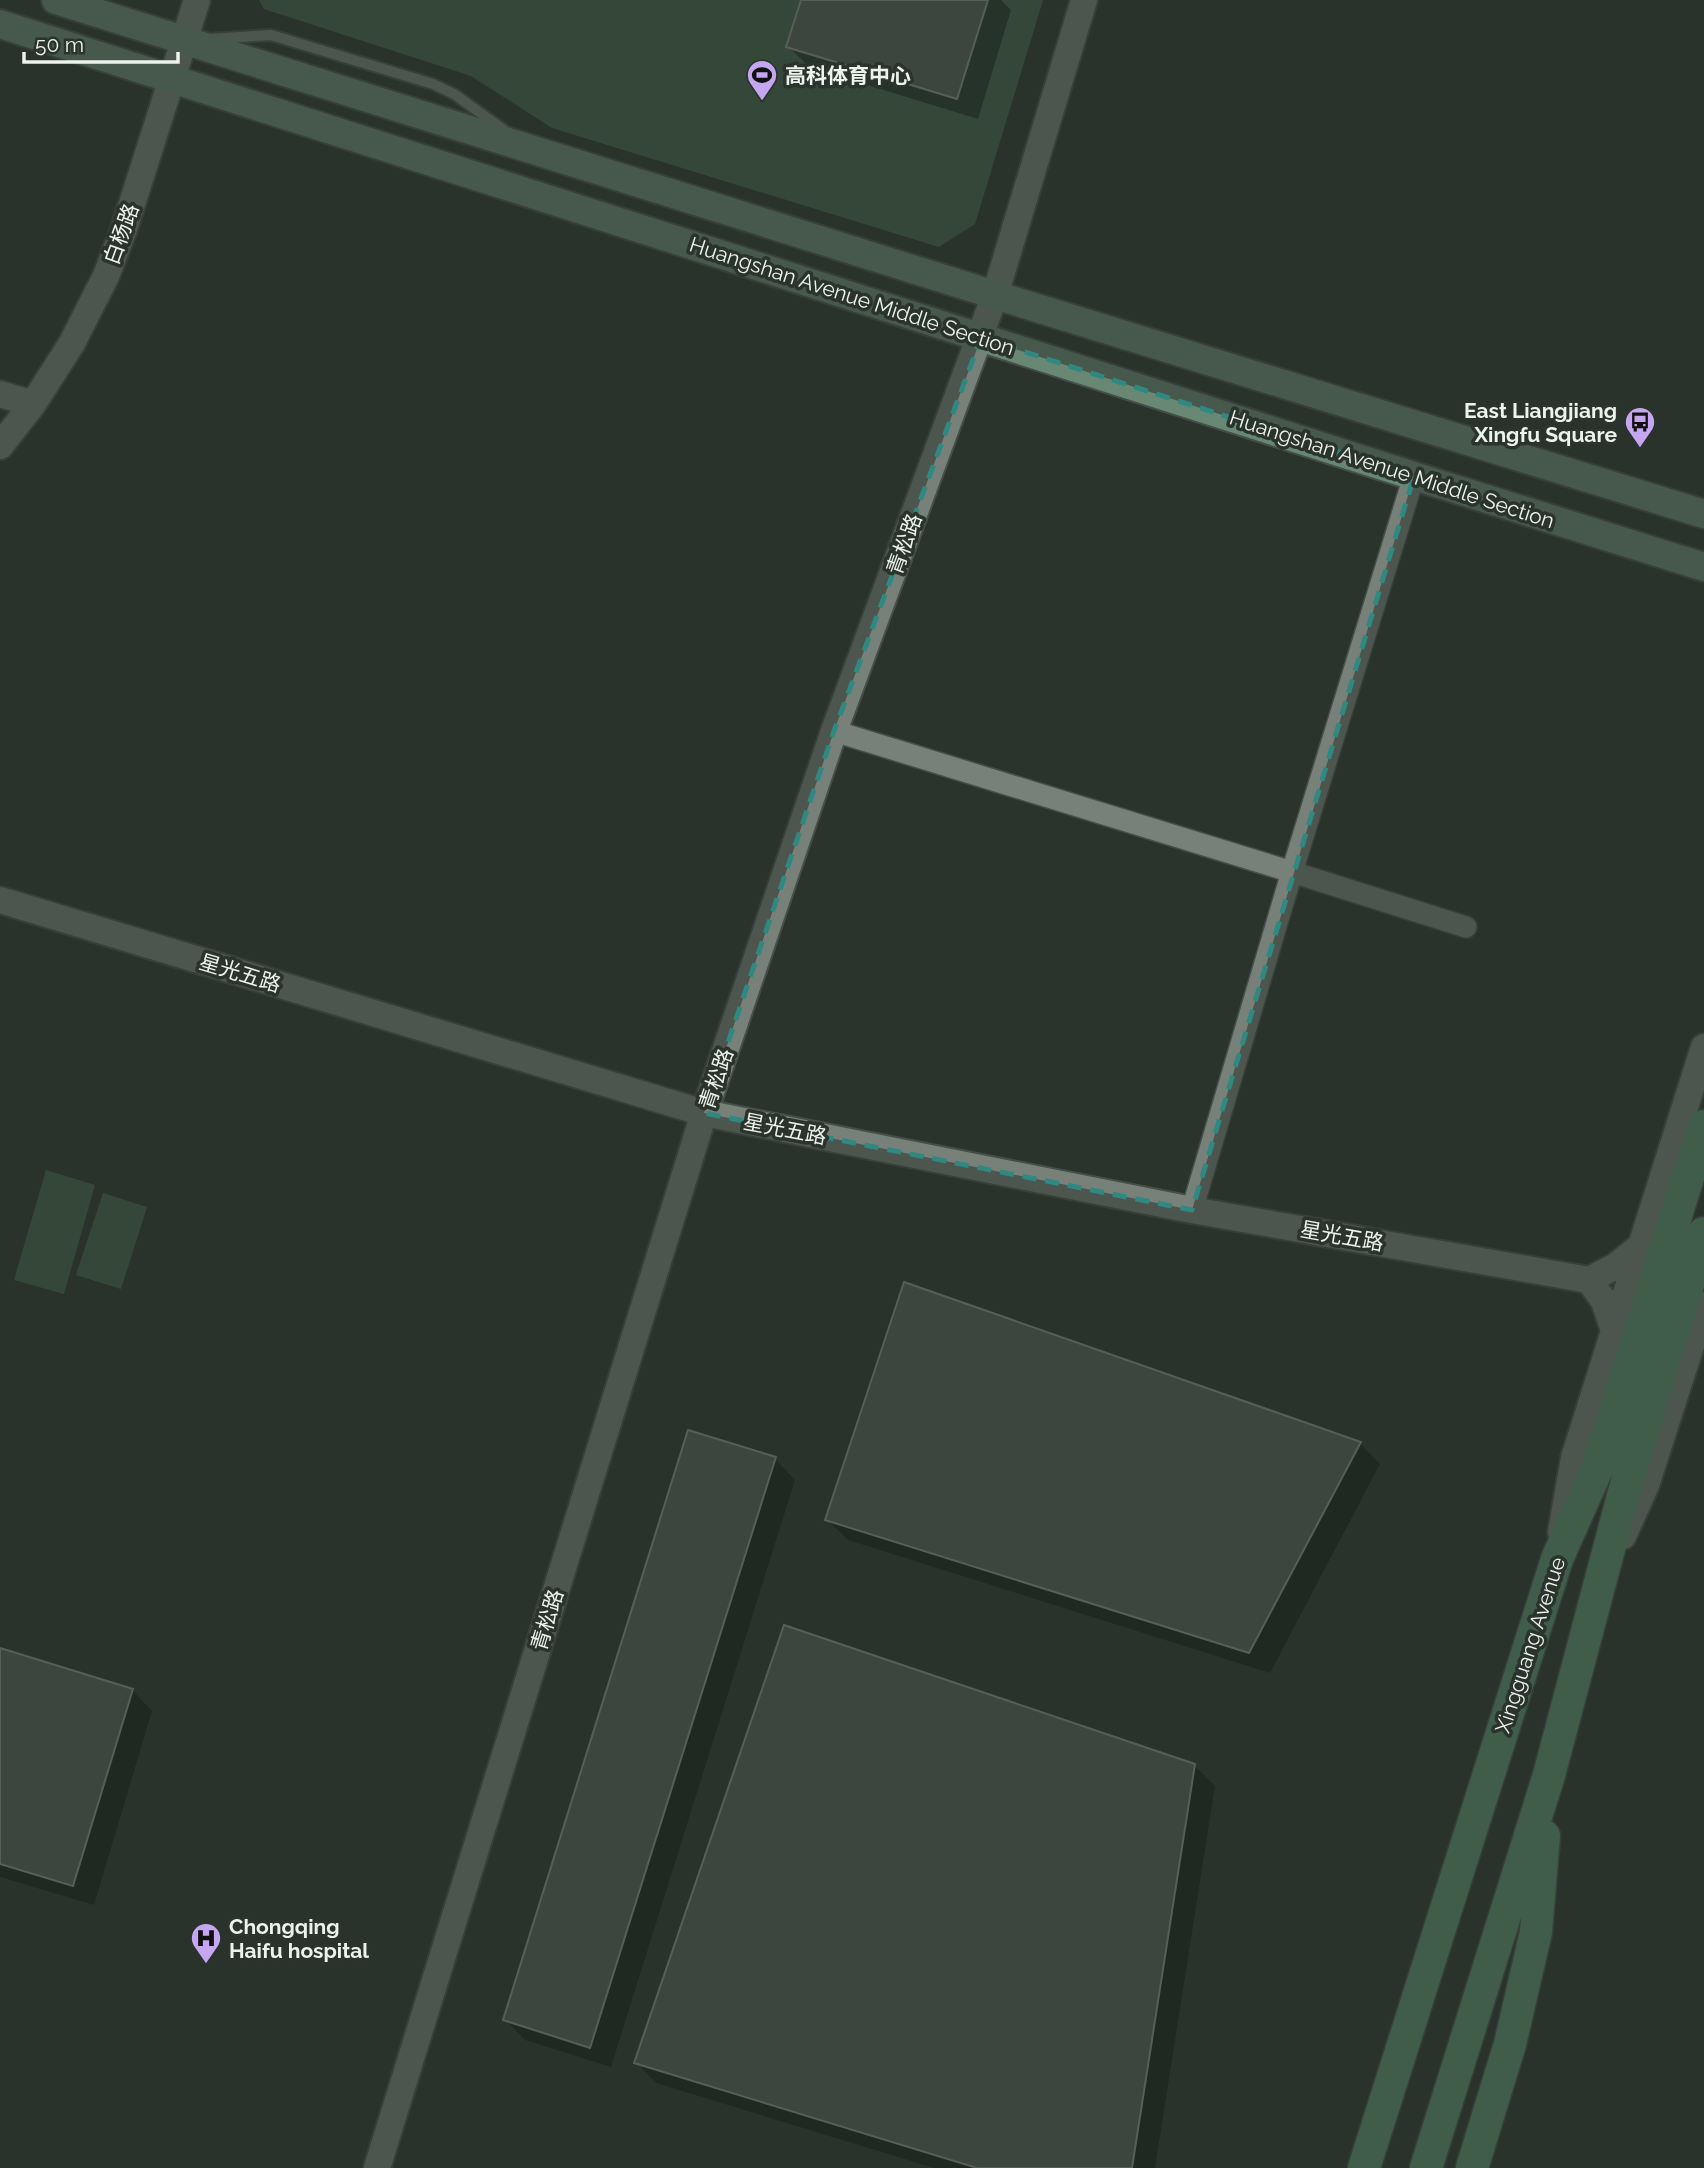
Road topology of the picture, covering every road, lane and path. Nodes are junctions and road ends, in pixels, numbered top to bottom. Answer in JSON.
{"nodes":[{"id":1,"x":56,"y":0,"type":"edge"},
{"id":2,"x":197,"y":0,"type":"edge"},
{"id":3,"x":1084,"y":0,"type":"edge"},
{"id":4,"x":0,"y":24,"type":"edge"},
{"id":5,"x":184,"y":40,"type":"junction"},
{"id":6,"x":172,"y":79,"type":"junction"},
{"id":7,"x":995,"y":295,"type":"junction"},
{"id":8,"x":981,"y":338,"type":"junction"},
{"id":9,"x":0,"y":394,"type":"edge"},
{"id":10,"x":33,"y":404,"type":"junction"},
{"id":11,"x":0,"y":446,"type":"edge"},
{"id":12,"x":1414,"y":476,"type":"junction"},
{"id":13,"x":1704,"y":514,"type":"edge"},
{"id":14,"x":1704,"y":567,"type":"edge"},
{"id":15,"x":834,"y":731,"type":"junction"},
{"id":16,"x":1292,"y":872,"type":"junction"},
{"id":17,"x":0,"y":900,"type":"edge"},
{"id":18,"x":1466,"y":927,"type":"dead end"},
{"id":19,"x":1704,"y":1047,"type":"edge"},
{"id":20,"x":704,"y":1113,"type":"junction"},
{"id":21,"x":1704,"y":1126,"type":"edge"},
{"id":22,"x":1192,"y":1210,"type":"junction"},
{"id":23,"x":1704,"y":1233,"type":"edge"},
{"id":24,"x":1641,"y":1246,"type":"junction"},
{"id":25,"x":1589,"y":1280,"type":"junction"},
{"id":26,"x":1704,"y":1305,"type":"edge"},
{"id":27,"x":1700,"y":1329,"type":"edge"},
{"id":28,"x":1614,"y":1331,"type":"junction"},
{"id":29,"x":1557,"y":1559,"type":"junction"},
{"id":30,"x":1600,"y":1586,"type":"junction"},
{"id":31,"x":1549,"y":1775,"type":"junction"},
{"id":32,"x":1495,"y":1952,"type":"junction"},
{"id":33,"x":377,"y":2168,"type":"edge"},
{"id":34,"x":1364,"y":2168,"type":"edge"},
{"id":35,"x":1426,"y":2168,"type":"edge"},
{"id":36,"x":1450,"y":2168,"type":"edge"},
{"id":37,"x":1472,"y":2168,"type":"edge"}],
"edges":[{"from":1,"to":5,"type":"main road","name":"Huangshan Avenue Middle Section"},
{"from":2,"to":5,"type":"street","name":"白杨路"},
{"from":3,"to":7,"type":"street","name":"青松路"},
{"from":4,"to":6,"type":"main road","name":"Huangshan Avenue Middle Section"},
{"from":5,"to":6,"type":"street","name":"白杨路"},
{"from":5,"to":7,"type":"main road","name":"Huangshan Avenue Middle Section"},
{"from":6,"to":8,"type":"main road","name":"Huangshan Avenue Middle Section"},
{"from":6,"to":10,"type":"street","name":"白杨路"},
{"from":7,"to":8,"type":"street","name":"青松路"},
{"from":7,"to":13,"type":"main road","name":"Huangshan Avenue Middle Section"},
{"from":8,"to":12,"type":"main road","name":"Huangshan Avenue Middle Section"},
{"from":8,"to":15,"type":"street","name":"青松路"},
{"from":9,"to":10,"type":"street"},
{"from":10,"to":11,"type":"street","name":"白杨路"},
{"from":12,"to":14,"type":"main road","name":"Huangshan Avenue Middle Section"},
{"from":12,"to":16,"type":"street"},
{"from":15,"to":16,"type":"street"},
{"from":15,"to":20,"type":"street","name":"青松路"},
{"from":16,"to":18,"type":"street"},
{"from":16,"to":22,"type":"street"},
{"from":17,"to":20,"type":"street","name":"星光五路"},
{"from":19,"to":24,"type":"street"},
{"from":20,"to":22,"type":"street","name":"星光五路"},
{"from":20,"to":33,"type":"street","name":"青松路"},
{"from":21,"to":29,"type":"main road","name":"Xingguang Avenue"},
{"from":22,"to":25,"type":"street","name":"星光五路"},
{"from":23,"to":30,"type":"main road"},
{"from":24,"to":25,"type":"street"},
{"from":24,"to":28,"type":"street"},
{"from":25,"to":28,"type":"street"},
{"from":26,"to":27,"type":"street"},
{"from":27,"to":30,"type":"street"},
{"from":28,"to":29,"type":"street"},
{"from":29,"to":34,"type":"main road","name":"Xingguang Avenue"},
{"from":30,"to":31,"type":"main road"},
{"from":31,"to":32,"type":"main road"},
{"from":31,"to":37,"type":"main road"},
{"from":32,"to":35,"type":"main road"},
{"from":32,"to":36,"type":"main road"}]}
